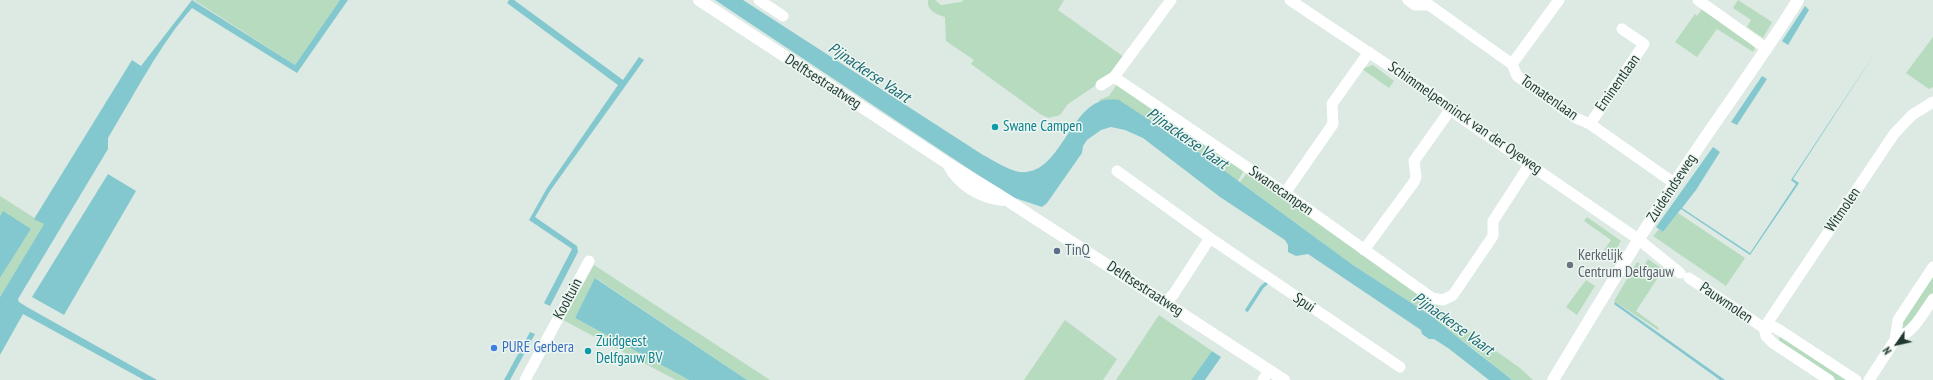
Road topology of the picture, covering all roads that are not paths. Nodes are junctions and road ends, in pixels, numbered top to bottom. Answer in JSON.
{"nodes":[{"id":1,"x":699,"y":0,"type":"edge"},
{"id":2,"x":759,"y":0,"type":"edge"},
{"id":3,"x":1171,"y":0,"type":"edge"},
{"id":4,"x":1290,"y":0,"type":"edge"},
{"id":5,"x":1408,"y":0,"type":"edge"},
{"id":6,"x":1559,"y":0,"type":"edge"},
{"id":7,"x":1698,"y":0,"type":"edge"},
{"id":8,"x":1798,"y":0,"type":"edge"},
{"id":9,"x":1431,"y":3,"type":"edge"},
{"id":10,"x":783,"y":16,"type":"dead end"},
{"id":11,"x":1622,"y":29,"type":"dead end"},
{"id":12,"x":1767,"y":49,"type":"junction"},
{"id":13,"x":1370,"y":52,"type":"junction"},
{"id":14,"x":1512,"y":64,"type":"junction"},
{"id":15,"x":1117,"y":78,"type":"junction"},
{"id":16,"x":1101,"y":85,"type":"dead end"},
{"id":17,"x":1933,"y":102,"type":"edge"},
{"id":18,"x":1450,"y":110,"type":"junction"},
{"id":19,"x":1590,"y":124,"type":"junction"},
{"id":20,"x":1530,"y":164,"type":"junction"},
{"id":21,"x":1117,"y":171,"type":"dead end"},
{"id":22,"x":1674,"y":184,"type":"junction"},
{"id":23,"x":1285,"y":193,"type":"junction"},
{"id":24,"x":1210,"y":238,"type":"junction"},
{"id":25,"x":1638,"y":239,"type":"junction"},
{"id":26,"x":1364,"y":250,"type":"junction"},
{"id":27,"x":589,"y":261,"type":"dead end"},
{"id":28,"x":1933,"y":267,"type":"edge"},
{"id":29,"x":1933,"y":299,"type":"edge"},
{"id":30,"x":1165,"y":302,"type":"junction"},
{"id":31,"x":1764,"y":328,"type":"junction"},
{"id":32,"x":1895,"y":340,"type":"junction"},
{"id":33,"x":1400,"y":367,"type":"dead end"},
{"id":34,"x":1266,"y":375,"type":"edge"},
{"id":35,"x":526,"y":380,"type":"edge"},
{"id":36,"x":1284,"y":380,"type":"edge"},
{"id":37,"x":1553,"y":380,"type":"edge"},
{"id":38,"x":1829,"y":380,"type":"edge"},
{"id":39,"x":1856,"y":380,"type":"edge"},
{"id":40,"x":1869,"y":380,"type":"edge"}],
"edges":[{"from":1,"to":30,"type":"street","name":"Delftsestraatweg"},
{"from":2,"to":10,"type":"street"},
{"from":3,"to":15,"type":"street"},
{"from":4,"to":13,"type":"street","name":"Schimmelpenninck van der Oyeweg"},
{"from":5,"to":9,"type":"street","name":"Tomatenlaan"},
{"from":6,"to":14,"type":"street"},
{"from":7,"to":12,"type":"street"},
{"from":8,"to":12,"type":"street","name":"Zuideindseweg"},
{"from":9,"to":14,"type":"street","name":"Tomatenlaan"},
{"from":11,"to":19,"type":"street","name":"Eminentlaan"},
{"from":12,"to":22,"type":"street","name":"Zuideindseweg"},
{"from":13,"to":18,"type":"street","name":"Schimmelpenninck van der Oyeweg"},
{"from":13,"to":23,"type":"street"},
{"from":14,"to":19,"type":"street","name":"Tomatenlaan"},
{"from":15,"to":16,"type":"street"},
{"from":15,"to":23,"type":"street","name":"Swanecampen"},
{"from":17,"to":31,"type":"street","name":"Witmolen"},
{"from":18,"to":20,"type":"street","name":"Schimmelpenninck van der Oyeweg"},
{"from":18,"to":26,"type":"street"},
{"from":19,"to":22,"type":"street","name":"Tomatenlaan"},
{"from":20,"to":25,"type":"street","name":"Schimmelpenninck van der Oyeweg"},
{"from":20,"to":26,"type":"street","name":"Swanecampen"},
{"from":21,"to":24,"type":"street","name":"Spui"},
{"from":22,"to":25,"type":"street","name":"Zuideindseweg"},
{"from":23,"to":26,"type":"street","name":"Swanecampen"},
{"from":24,"to":30,"type":"street"},
{"from":24,"to":33,"type":"street","name":"Spui"},
{"from":25,"to":31,"type":"street","name":"Pauwmolen"},
{"from":25,"to":37,"type":"street","name":"Zuideindseweg"},
{"from":27,"to":35,"type":"street","name":"Kooltuin"},
{"from":28,"to":32,"type":"street"},
{"from":29,"to":32,"type":"street"},
{"from":30,"to":34,"type":"street","name":"Delftsestraatweg"},
{"from":31,"to":38,"type":"street","name":"Pauwmolen"},
{"from":31,"to":39,"type":"street","name":"Pauwmolen"},
{"from":32,"to":40,"type":"street"},
{"from":34,"to":36,"type":"street","name":"Delftsestraatweg"}]}
